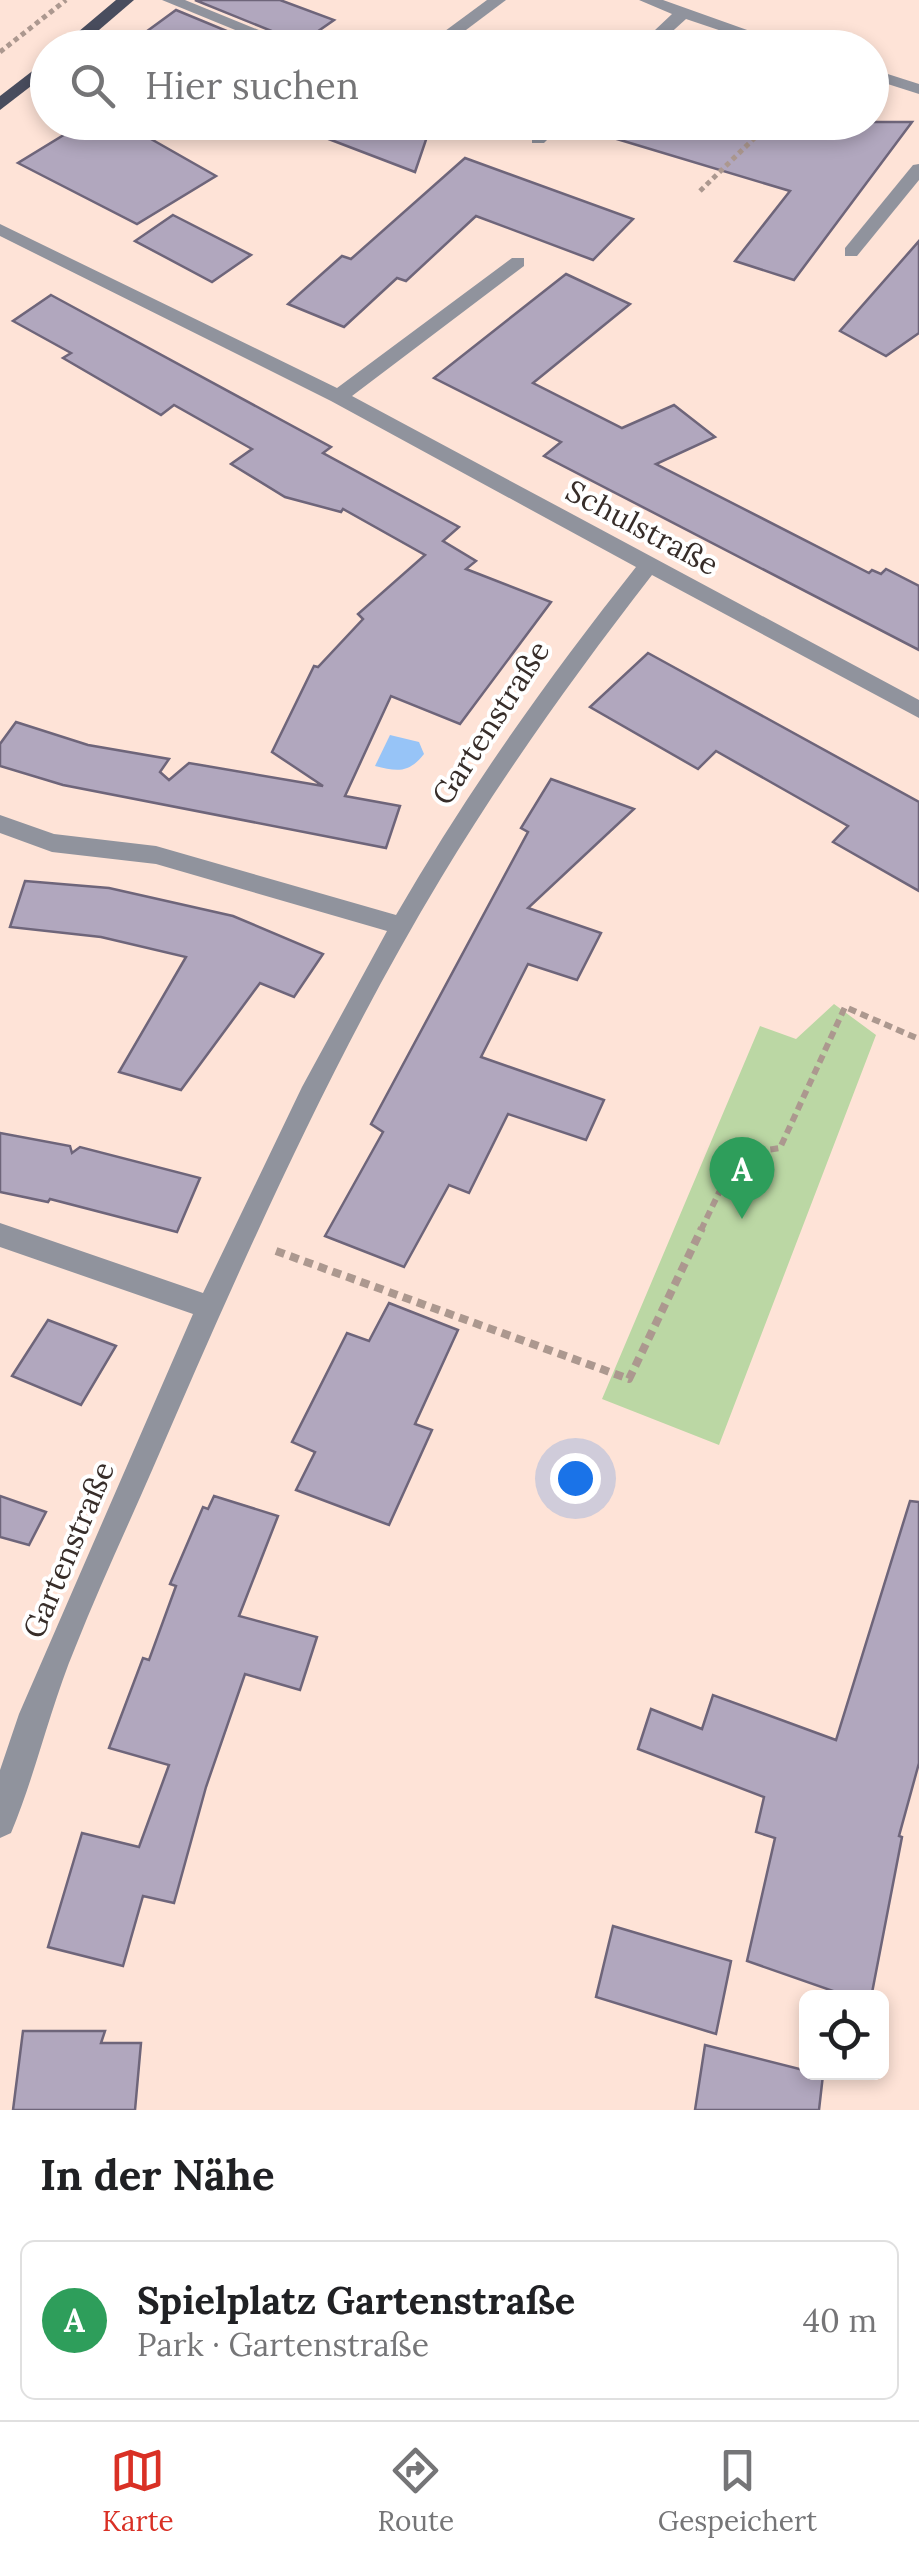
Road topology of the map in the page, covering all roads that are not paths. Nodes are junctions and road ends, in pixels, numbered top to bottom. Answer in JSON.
{"nodes":[{"id":1,"x":126,"y":0,"type":"edge"},
{"id":2,"x":170,"y":0,"type":"edge"},
{"id":3,"x":498,"y":0,"type":"edge"},
{"id":4,"x":647,"y":0,"type":"edge"},
{"id":5,"x":684,"y":12,"type":"junction"},
{"id":6,"x":89,"y":30,"type":"edge"},
{"id":7,"x":248,"y":30,"type":"edge"},
{"id":8,"x":456,"y":30,"type":"edge"},
{"id":9,"x":664,"y":30,"type":"edge"},
{"id":10,"x":737,"y":30,"type":"edge"},
{"id":11,"x":30,"y":79,"type":"edge"},
{"id":12,"x":889,"y":79,"type":"edge"},
{"id":13,"x":919,"y":89,"type":"edge"},
{"id":14,"x":0,"y":105,"type":"edge"},
{"id":15,"x":919,"y":169,"type":"edge"},
{"id":16,"x":0,"y":229,"type":"edge"},
{"id":17,"x":851,"y":252,"type":"dead end"},
{"id":18,"x":518,"y":262,"type":"dead end"},
{"id":19,"x":338,"y":396,"type":"junction"},
{"id":20,"x":648,"y":566,"type":"junction"},
{"id":21,"x":919,"y":710,"type":"edge"},
{"id":22,"x":0,"y":824,"type":"edge"},
{"id":23,"x":400,"y":924,"type":"junction"},
{"id":24,"x":0,"y":1235,"type":"edge"},
{"id":25,"x":208,"y":1307,"type":"junction"},
{"id":26,"x":0,"y":1822,"type":"edge"}],
"edges":[{"from":1,"to":6,"type":"main road"},
{"from":2,"to":7,"type":"street"},
{"from":3,"to":8,"type":"street"},
{"from":4,"to":5,"type":"street"},
{"from":5,"to":9,"type":"street"},
{"from":5,"to":10,"type":"street"},
{"from":11,"to":14,"type":"main road"},
{"from":12,"to":13,"type":"street"},
{"from":15,"to":17,"type":"street"},
{"from":16,"to":19,"type":"street","name":"Schulstraße"},
{"from":18,"to":19,"type":"street"},
{"from":19,"to":20,"type":"street","name":"Schulstraße"},
{"from":20,"to":21,"type":"street","name":"Schulstraße"},
{"from":20,"to":23,"type":"street","name":"Gartenstraße"},
{"from":22,"to":23,"type":"street"},
{"from":23,"to":25,"type":"street","name":"Gartenstraße"},
{"from":24,"to":25,"type":"street"},
{"from":25,"to":26,"type":"street","name":"Gartenstraße"}]}
